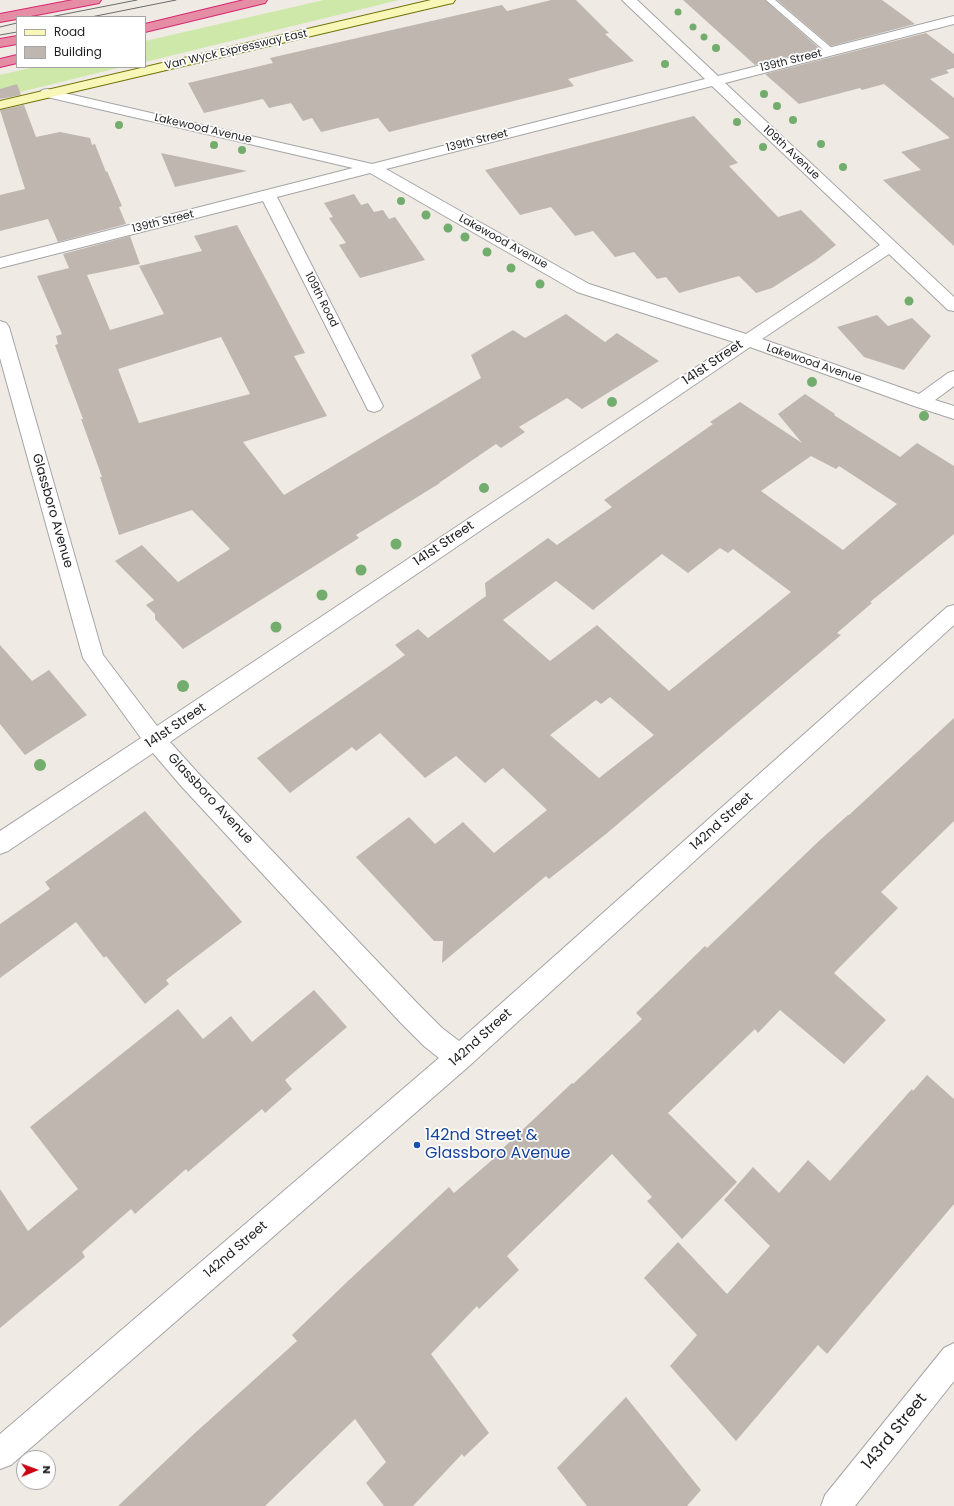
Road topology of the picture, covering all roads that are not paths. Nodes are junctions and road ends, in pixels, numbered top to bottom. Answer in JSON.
{"nodes":[{"id":1,"x":94,"y":0,"type":"edge"},
{"id":2,"x":214,"y":0,"type":"edge"},
{"id":3,"x":260,"y":0,"type":"edge"},
{"id":4,"x":448,"y":0,"type":"edge"},
{"id":5,"x":629,"y":0,"type":"edge"},
{"id":6,"x":770,"y":0,"type":"edge"},
{"id":7,"x":158,"y":12,"type":"dead end"},
{"id":8,"x":0,"y":18,"type":"edge"},
{"id":9,"x":950,"y":25,"type":"edge"},
{"id":10,"x":146,"y":28,"type":"edge"},
{"id":11,"x":16,"y":40,"type":"edge"},
{"id":12,"x":0,"y":43,"type":"edge"},
{"id":13,"x":830,"y":52,"type":"junction"},
{"id":14,"x":16,"y":59,"type":"edge"},
{"id":15,"x":0,"y":63,"type":"edge"},
{"id":16,"x":714,"y":81,"type":"junction"},
{"id":17,"x":47,"y":93,"type":"junction"},
{"id":18,"x":0,"y":105,"type":"edge"},
{"id":19,"x":372,"y":168,"type":"junction"},
{"id":20,"x":268,"y":195,"type":"junction"},
{"id":21,"x":889,"y":246,"type":"junction"},
{"id":22,"x":0,"y":263,"type":"edge"},
{"id":23,"x":954,"y":306,"type":"edge"},
{"id":24,"x":0,"y":326,"type":"edge"},
{"id":25,"x":747,"y":340,"type":"junction"},
{"id":26,"x":954,"y":378,"type":"edge"},
{"id":27,"x":920,"y":402,"type":"junction"},
{"id":28,"x":374,"y":406,"type":"dead end"},
{"id":29,"x":954,"y":412,"type":"edge"},
{"id":30,"x":954,"y":613,"type":"edge"},
{"id":31,"x":155,"y":740,"type":"junction"},
{"id":32,"x":0,"y":844,"type":"edge"},
{"id":33,"x":459,"y":1058,"type":"junction"},
{"id":34,"x":954,"y":1358,"type":"edge"},
{"id":35,"x":0,"y":1454,"type":"edge"},
{"id":36,"x":836,"y":1506,"type":"edge"}],
"edges":[{"from":1,"to":8,"type":"highway"},
{"from":2,"to":7,"type":"highway"},
{"from":3,"to":10,"type":"highway"},
{"from":4,"to":17,"type":"main road","name":"Van Wyck Expressway East"},
{"from":5,"to":16,"type":"street","name":"109th Avenue"},
{"from":6,"to":13,"type":"lane"},
{"from":9,"to":13,"type":"street","name":"139th Street"},
{"from":11,"to":12,"type":"highway"},
{"from":13,"to":16,"type":"street","name":"139th Street"},
{"from":14,"to":15,"type":"highway"},
{"from":16,"to":19,"type":"street","name":"139th Street"},
{"from":16,"to":21,"type":"street","name":"109th Avenue"},
{"from":17,"to":18,"type":"main road","name":"Van Wyck Expressway East"},
{"from":17,"to":19,"type":"street","name":"Lakewood Avenue"},
{"from":19,"to":20,"type":"street","name":"139th Street"},
{"from":19,"to":25,"type":"street","name":"Lakewood Avenue"},
{"from":20,"to":22,"type":"street","name":"139th Street"},
{"from":20,"to":28,"type":"street","name":"109th Road"},
{"from":21,"to":23,"type":"street","name":"109th Avenue"},
{"from":21,"to":25,"type":"street","name":"141st Street"},
{"from":24,"to":31,"type":"street","name":"Glassboro Avenue"},
{"from":25,"to":27,"type":"street","name":"Lakewood Avenue"},
{"from":25,"to":31,"type":"street","name":"141st Street"},
{"from":26,"to":27,"type":"street"},
{"from":27,"to":29,"type":"street","name":"Lakewood Avenue"},
{"from":30,"to":33,"type":"street","name":"142nd Street"},
{"from":31,"to":32,"type":"street","name":"141st Street"},
{"from":31,"to":33,"type":"street","name":"Glassboro Avenue"},
{"from":33,"to":35,"type":"street","name":"142nd Street"},
{"from":34,"to":36,"type":"street","name":"143rd Street"}]}
